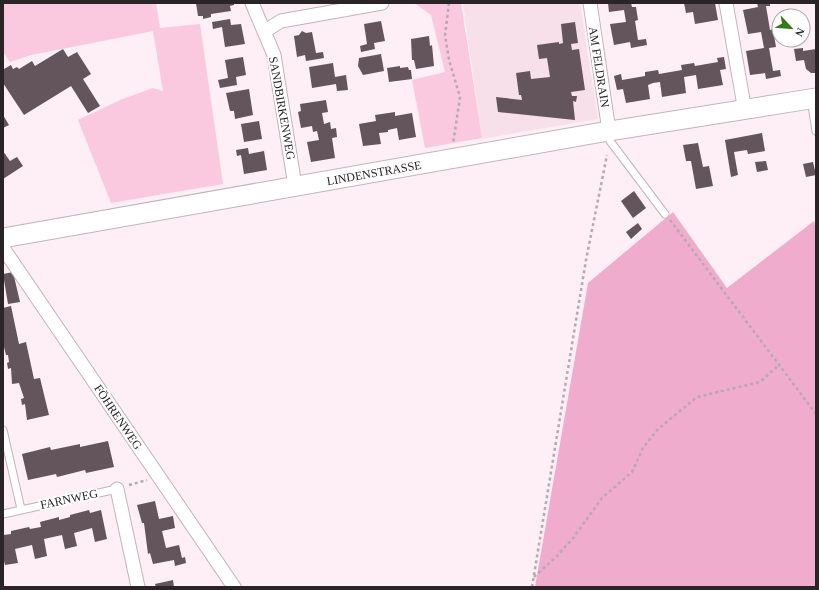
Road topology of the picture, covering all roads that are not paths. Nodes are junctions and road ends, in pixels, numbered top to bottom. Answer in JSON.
{"nodes":[{"id":1,"x":252,"y":3,"type":"edge"},
{"id":2,"x":382,"y":3,"type":"edge"},
{"id":3,"x":590,"y":3,"type":"edge"},
{"id":4,"x":726,"y":3,"type":"edge"},
{"id":5,"x":265,"y":31,"type":"junction"},
{"id":6,"x":814,"y":99,"type":"edge"},
{"id":7,"x":745,"y":111,"type":"junction"},
{"id":8,"x":816,"y":131,"type":"edge"},
{"id":9,"x":610,"y":136,"type":"junction"},
{"id":10,"x":295,"y":186,"type":"junction"},
{"id":11,"x":665,"y":214,"type":"road end"},
{"id":12,"x":3,"y":238,"type":"edge"},
{"id":13,"x":3,"y":248,"type":"edge"},
{"id":14,"x":3,"y":430,"type":"edge"},
{"id":15,"x":117,"y":489,"type":"joint"},
{"id":16,"x":21,"y":509,"type":"junction"},
{"id":17,"x":3,"y":514,"type":"edge"},
{"id":18,"x":138,"y":587,"type":"edge"},
{"id":19,"x":234,"y":587,"type":"edge"}],
"edges":[{"from":1,"to":5,"type":"street","name":"SANDBIRKENWEG"},
{"from":2,"to":5,"type":"street"},
{"from":3,"to":9,"type":"street","name":"AM FELDRAIN"},
{"from":4,"to":7,"type":"street"},
{"from":5,"to":10,"type":"street","name":"SANDBIRKENWEG"},
{"from":6,"to":7,"type":"street","name":"LINDENSTRASSE"},
{"from":6,"to":8,"type":"lane"},
{"from":7,"to":9,"type":"street","name":"LINDENSTRASSE"},
{"from":9,"to":10,"type":"street","name":"LINDENSTRASSE"},
{"from":9,"to":11,"type":"lane"},
{"from":10,"to":12,"type":"street","name":"LINDENSTRASSE"},
{"from":13,"to":19,"type":"street","name":"FÖHRENWEG"},
{"from":14,"to":16,"type":"lane"},
{"from":15,"to":16,"type":"lane","name":"FARNWEG"},
{"from":15,"to":18,"type":"street"},
{"from":16,"to":17,"type":"lane","name":"FARNWEG"}]}
